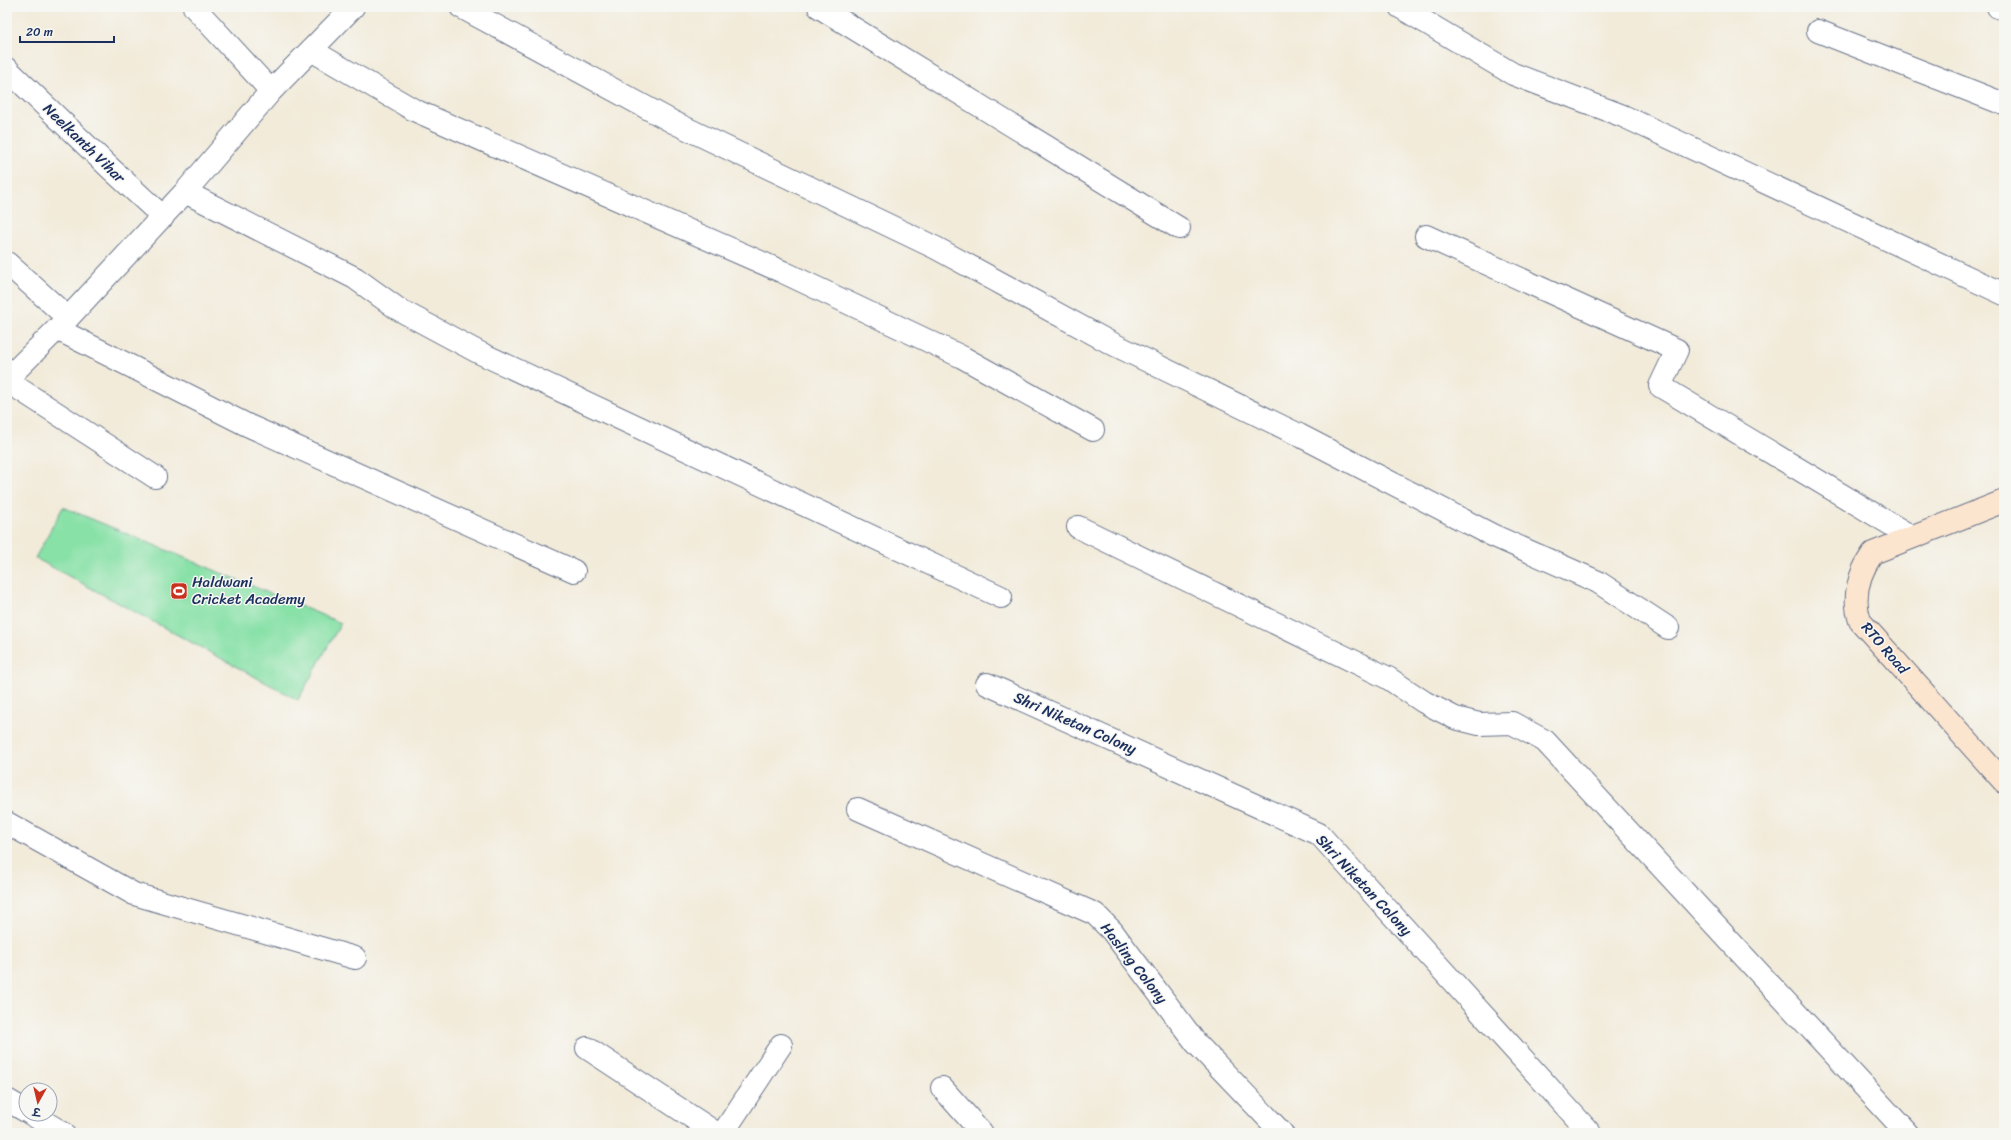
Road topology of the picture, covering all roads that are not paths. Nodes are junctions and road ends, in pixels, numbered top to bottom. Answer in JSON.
{"nodes":[{"id":1,"x":194,"y":7,"type":"edge"},
{"id":2,"x":353,"y":7,"type":"edge"},
{"id":3,"x":460,"y":7,"type":"edge"},
{"id":4,"x":819,"y":7,"type":"edge"},
{"id":5,"x":1400,"y":7,"type":"edge"},
{"id":6,"x":1998,"y":7,"type":"edge"},
{"id":7,"x":2004,"y":9,"type":"edge"},
{"id":8,"x":1818,"y":30,"type":"dead end"},
{"id":9,"x":311,"y":50,"type":"junction"},
{"id":10,"x":7,"y":69,"type":"edge"},
{"id":11,"x":270,"y":91,"type":"junction"},
{"id":12,"x":2004,"y":104,"type":"edge"},
{"id":13,"x":186,"y":192,"type":"junction"},
{"id":14,"x":163,"y":217,"type":"junction"},
{"id":15,"x":1179,"y":228,"type":"dead end"},
{"id":16,"x":1426,"y":236,"type":"dead end"},
{"id":17,"x":7,"y":263,"type":"edge"},
{"id":18,"x":2004,"y":294,"type":"edge"},
{"id":19,"x":63,"y":324,"type":"junction"},
{"id":20,"x":7,"y":380,"type":"edge"},
{"id":21,"x":1093,"y":430,"type":"dead end"},
{"id":22,"x":155,"y":477,"type":"dead end"},
{"id":23,"x":2004,"y":501,"type":"edge"},
{"id":24,"x":1078,"y":528,"type":"dead end"},
{"id":25,"x":1912,"y":537,"type":"junction"},
{"id":26,"x":574,"y":571,"type":"dead end"},
{"id":27,"x":1001,"y":597,"type":"dead end"},
{"id":28,"x":1668,"y":628,"type":"dead end"},
{"id":29,"x":987,"y":684,"type":"dead end"},
{"id":30,"x":2004,"y":782,"type":"edge"},
{"id":31,"x":858,"y":809,"type":"dead end"},
{"id":32,"x":7,"y":823,"type":"edge"},
{"id":33,"x":355,"y":958,"type":"dead end"},
{"id":34,"x":781,"y":1045,"type":"dead end"},
{"id":35,"x":587,"y":1048,"type":"dead end"},
{"id":36,"x":942,"y":1088,"type":"dead end"},
{"id":37,"x":7,"y":1100,"type":"edge"},
{"id":38,"x":18,"y":1106,"type":"edge"},
{"id":39,"x":44,"y":1122,"type":"edge"},
{"id":40,"x":63,"y":1133,"type":"edge"},
{"id":41,"x":716,"y":1133,"type":"edge"},
{"id":42,"x":724,"y":1133,"type":"edge"},
{"id":43,"x":982,"y":1133,"type":"edge"},
{"id":44,"x":1282,"y":1133,"type":"edge"},
{"id":45,"x":1590,"y":1133,"type":"edge"},
{"id":46,"x":1907,"y":1133,"type":"edge"}],
"edges":[{"from":1,"to":11,"type":"street"},
{"from":2,"to":9,"type":"street"},
{"from":3,"to":28,"type":"street"},
{"from":4,"to":15,"type":"street"},
{"from":5,"to":18,"type":"street"},
{"from":6,"to":7,"type":"street"},
{"from":8,"to":12,"type":"street"},
{"from":9,"to":11,"type":"street"},
{"from":9,"to":21,"type":"street"},
{"from":10,"to":14,"type":"street","name":"Neelkanth Vihar"},
{"from":11,"to":13,"type":"street"},
{"from":13,"to":14,"type":"street"},
{"from":13,"to":27,"type":"street"},
{"from":14,"to":19,"type":"street"},
{"from":16,"to":25,"type":"street"},
{"from":17,"to":19,"type":"street"},
{"from":19,"to":20,"type":"street"},
{"from":19,"to":26,"type":"street"},
{"from":20,"to":22,"type":"street"},
{"from":23,"to":25,"type":"street","name":"RTO Road"},
{"from":24,"to":46,"type":"street"},
{"from":25,"to":30,"type":"street","name":"RTO Road"},
{"from":29,"to":45,"type":"street","name":"Shri Niketan Colony"},
{"from":31,"to":44,"type":"street","name":"Hasling Colony"},
{"from":32,"to":33,"type":"street"},
{"from":34,"to":42,"type":"street"},
{"from":35,"to":41,"type":"street"},
{"from":36,"to":43,"type":"street"},
{"from":37,"to":38,"type":"street"},
{"from":39,"to":40,"type":"street"}]}
